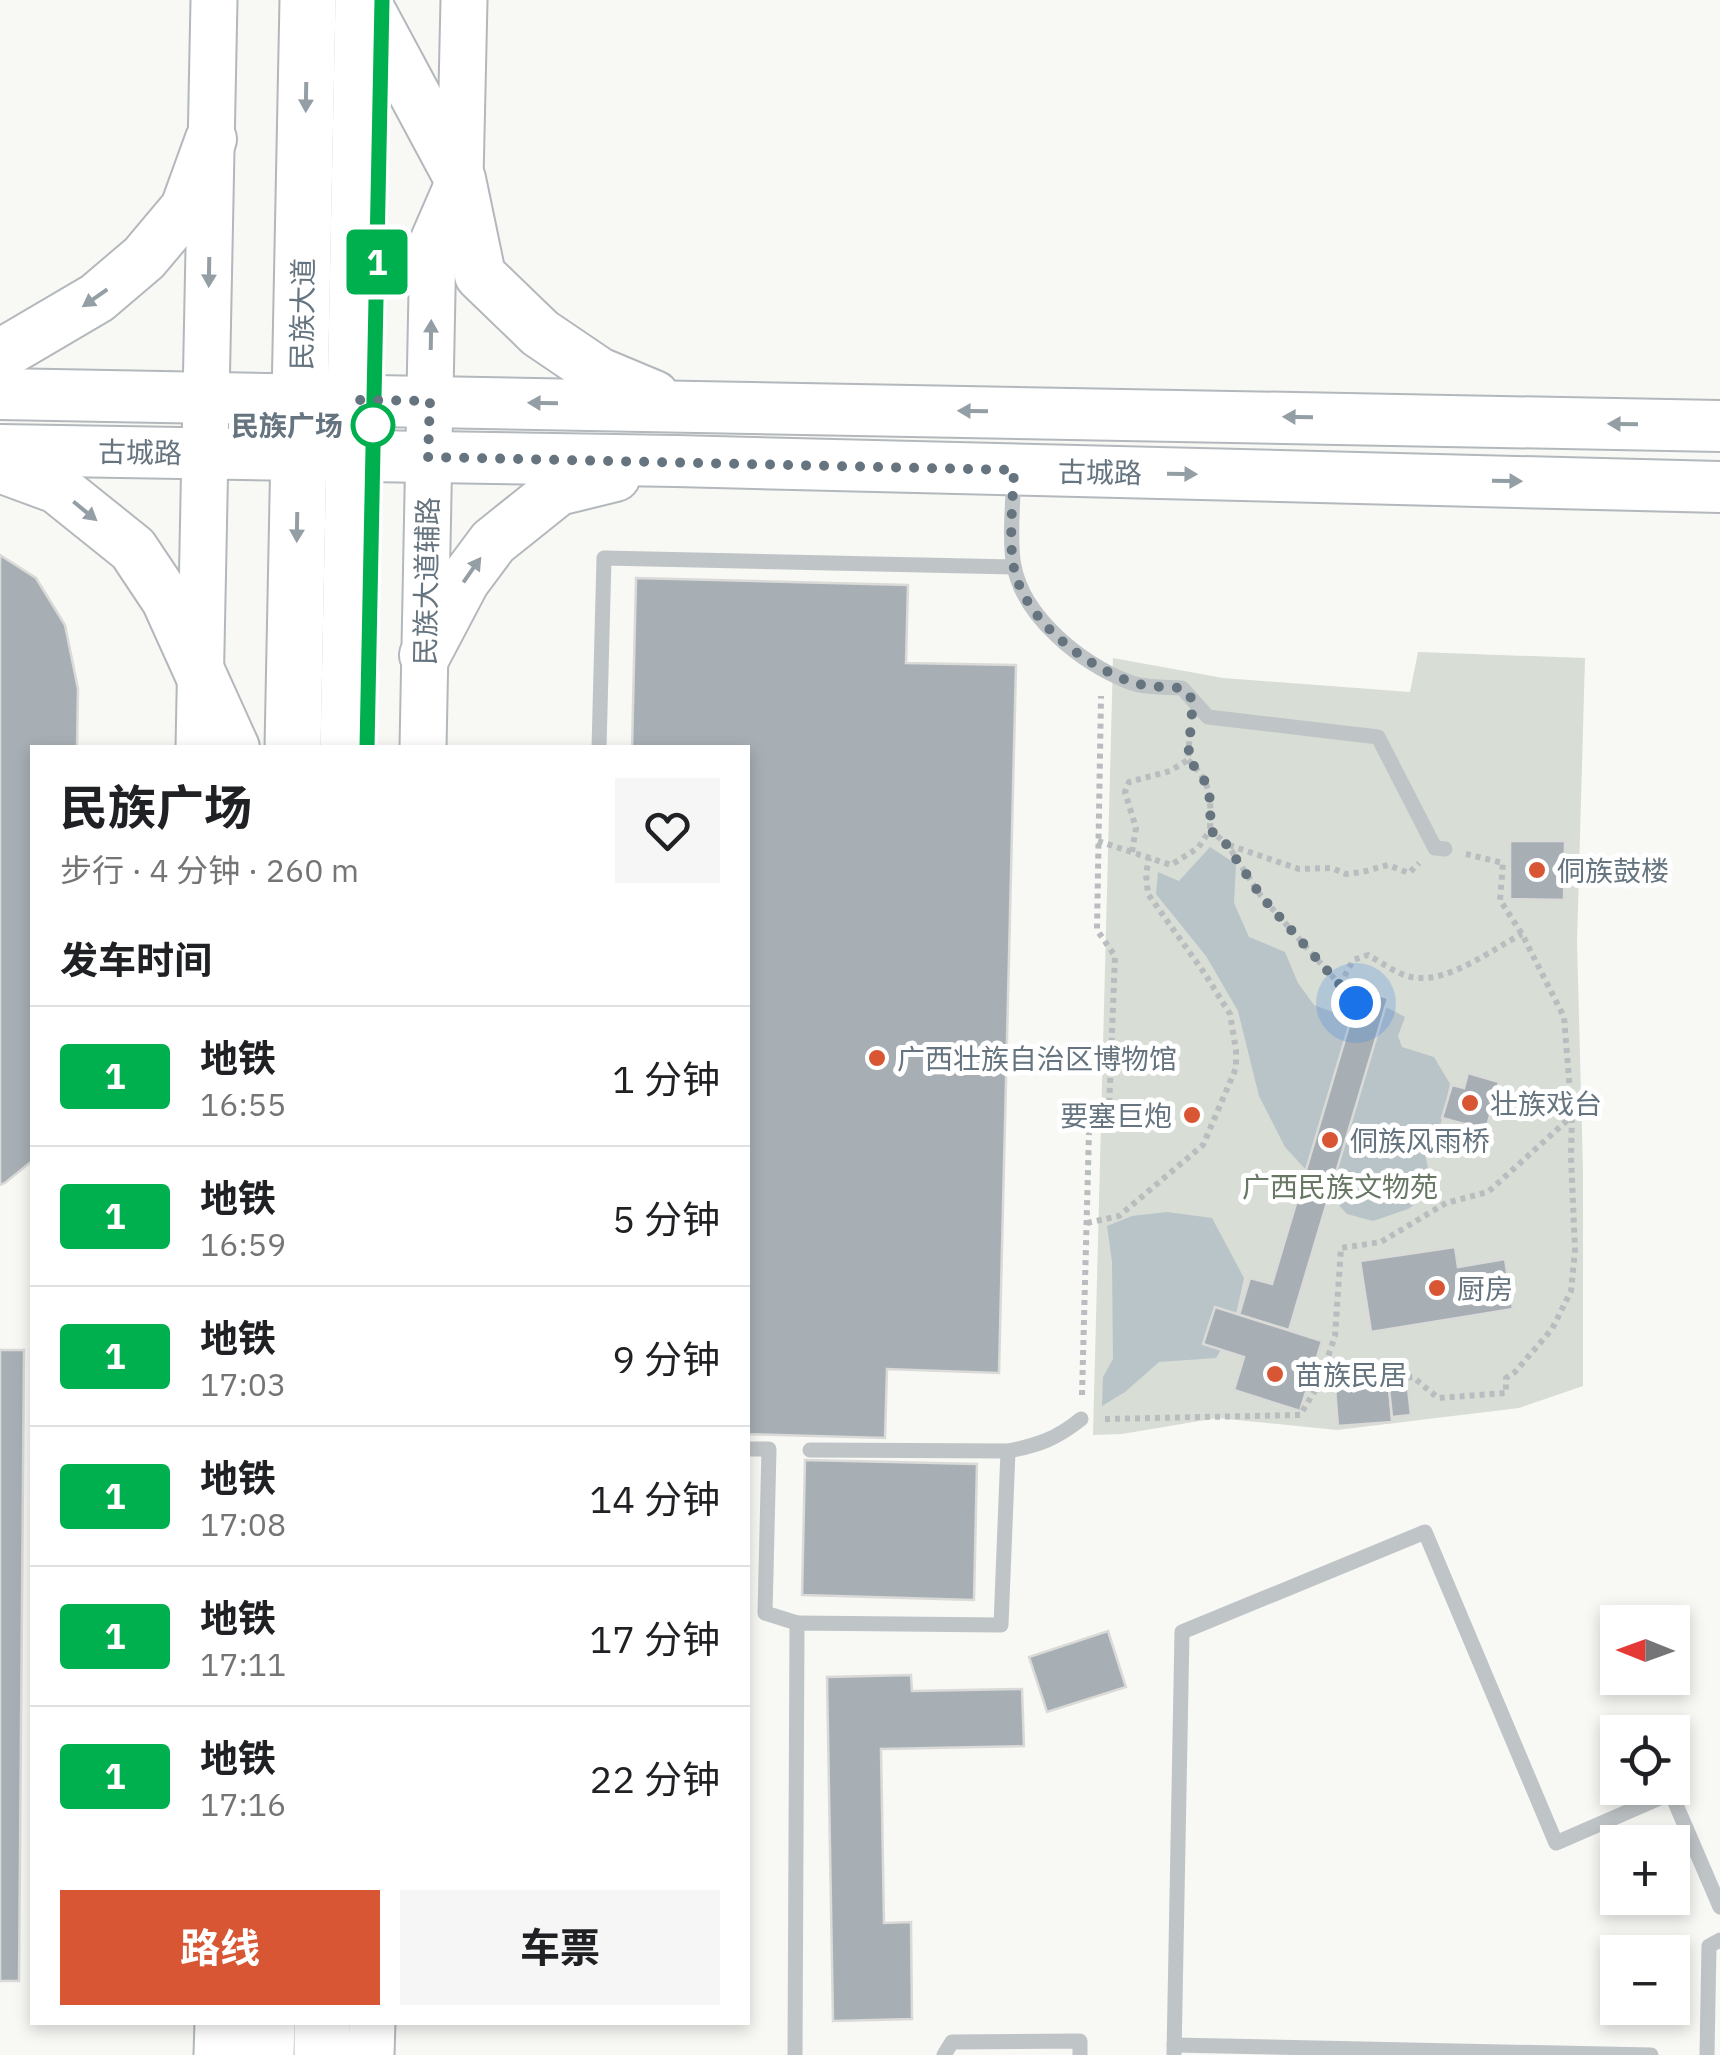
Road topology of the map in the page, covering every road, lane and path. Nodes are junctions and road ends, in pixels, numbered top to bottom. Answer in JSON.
{"nodes":[{"id":1,"x":214,"y":0,"type":"edge"},
{"id":2,"x":308,"y":0,"type":"edge"},
{"id":3,"x":364,"y":0,"type":"edge"},
{"id":4,"x":464,"y":0,"type":"edge"},
{"id":5,"x":211,"y":139,"type":"junction"},
{"id":6,"x":460,"y":179,"type":"junction"},
{"id":7,"x":0,"y":355,"type":"edge"},
{"id":8,"x":0,"y":394,"type":"edge"},
{"id":9,"x":206,"y":397,"type":"junction"},
{"id":10,"x":300,"y":399,"type":"junction"},
{"id":11,"x":355,"y":400,"type":"junction"},
{"id":12,"x":430,"y":401,"type":"junction"},
{"id":13,"x":677,"y":405,"type":"junction"},
{"id":14,"x":1720,"y":426,"type":"edge"},
{"id":15,"x":0,"y":450,"type":"edge"},
{"id":16,"x":205,"y":453,"type":"junction"},
{"id":17,"x":299,"y":455,"type":"junction"},
{"id":18,"x":354,"y":456,"type":"junction"},
{"id":19,"x":428,"y":457,"type":"junction"},
{"id":20,"x":676,"y":462,"type":"junction"},
{"id":21,"x":0,"y":467,"type":"edge"},
{"id":22,"x":1014,"y":470,"type":"junction"},
{"id":23,"x":1720,"y":486,"type":"edge"},
{"id":24,"x":1014,"y":567,"type":"junction"},
{"id":25,"x":424,"y":655,"type":"junction"},
{"id":26,"x":1101,"y":668,"type":"junction"},
{"id":27,"x":200,"y":676,"type":"junction"},
{"id":28,"x":1193,"y":700,"type":"junction"},
{"id":29,"x":199,"y":745,"type":"edge"},
{"id":30,"x":233,"y":745,"type":"edge"},
{"id":31,"x":293,"y":745,"type":"edge"},
{"id":32,"x":348,"y":745,"type":"edge"},
{"id":33,"x":423,"y":745,"type":"edge"},
{"id":34,"x":599,"y":745,"type":"edge"},
{"id":35,"x":1188,"y":760,"type":"junction"},
{"id":36,"x":1210,"y":830,"type":"junction"},
{"id":37,"x":1098,"y":841,"type":"junction"},
{"id":38,"x":1226,"y":844,"type":"junction"},
{"id":39,"x":1440,"y":848,"type":"junction"},
{"id":40,"x":1132,"y":852,"type":"junction"},
{"id":41,"x":1150,"y":858,"type":"junction"},
{"id":42,"x":1522,"y":934,"type":"junction"},
{"id":43,"x":1340,"y":985,"type":"junction"},
{"id":44,"x":1356,"y":1003,"type":"dead end"},
{"id":45,"x":1572,"y":1116,"type":"junction"},
{"id":46,"x":1086,"y":1223,"type":"junction"},
{"id":47,"x":1318,"y":1384,"type":"junction"},
{"id":48,"x":1081,"y":1419,"type":"junction"},
{"id":49,"x":750,"y":1448,"type":"edge"},
{"id":50,"x":810,"y":1450,"type":"dead end"},
{"id":51,"x":1008,"y":1451,"type":"junction"},
{"id":52,"x":750,"y":1613,"type":"edge"},
{"id":53,"x":765,"y":1613,"type":"junction"},
{"id":54,"x":797,"y":1622,"type":"junction"},
{"id":55,"x":1720,"y":1907,"type":"edge"},
{"id":56,"x":1720,"y":1940,"type":"edge"},
{"id":57,"x":218,"y":2025,"type":"edge"},
{"id":58,"x":267,"y":2025,"type":"edge"},
{"id":59,"x":322,"y":2025,"type":"edge"},
{"id":60,"x":372,"y":2025,"type":"edge"},
{"id":61,"x":1174,"y":2050,"type":"edge"},
{"id":62,"x":217,"y":2055,"type":"edge"},
{"id":63,"x":266,"y":2055,"type":"edge"},
{"id":64,"x":322,"y":2055,"type":"edge"},
{"id":65,"x":371,"y":2055,"type":"edge"},
{"id":66,"x":795,"y":2055,"type":"edge"},
{"id":67,"x":944,"y":2055,"type":"edge"},
{"id":68,"x":1080,"y":2055,"type":"edge"},
{"id":69,"x":1651,"y":2055,"type":"edge"},
{"id":70,"x":1707,"y":2055,"type":"edge"}],
"edges":[{"from":1,"to":5,"type":"street"},
{"from":2,"to":10,"type":"highway","name":"民族大道","one_way":true},
{"from":3,"to":6,"type":"main road"},
{"from":3,"to":11,"type":"highway","name":"民族大道"},
{"from":4,"to":6,"type":"street","name":"民族大道辅路"},
{"from":5,"to":7,"type":"main road","one_way":true},
{"from":5,"to":9,"type":"street","one_way":true},
{"from":12,"to":6,"type":"street","name":"民族大道辅路","one_way":true},
{"from":6,"to":13,"type":"main road"},
{"from":8,"to":9,"type":"main road","name":"古城路"},
{"from":9,"to":10,"type":"main road","name":"古城路"},
{"from":9,"to":16,"type":"street"},
{"from":10,"to":11,"type":"main road","name":"古城路"},
{"from":10,"to":17,"type":"highway","name":"民族大道"},
{"from":11,"to":12,"type":"main road","name":"古城路"},
{"from":11,"to":18,"type":"highway","name":"民族大道"},
{"from":13,"to":12,"type":"main road","name":"古城路","one_way":true},
{"from":12,"to":19,"type":"street","name":"民族大道辅路"},
{"from":14,"to":13,"type":"main road","name":"古城路","one_way":true},
{"from":15,"to":16,"type":"main road","name":"古城路"},
{"from":16,"to":17,"type":"main road","name":"古城路"},
{"from":16,"to":27,"type":"street"},
{"from":17,"to":18,"type":"main road","name":"古城路"},
{"from":17,"to":31,"type":"highway","name":"民族大道","one_way":true},
{"from":18,"to":19,"type":"main road","name":"古城路"},
{"from":18,"to":32,"type":"highway","name":"民族大道"},
{"from":19,"to":20,"type":"main road","name":"古城路"},
{"from":19,"to":25,"type":"street","name":"民族大道辅路"},
{"from":20,"to":22,"type":"main road","name":"古城路"},
{"from":25,"to":20,"type":"main road","one_way":true},
{"from":21,"to":27,"type":"main road","one_way":true},
{"from":22,"to":23,"type":"main road","name":"古城路","one_way":true},
{"from":22,"to":24,"type":"lane"},
{"from":24,"to":26,"type":"lane"},
{"from":24,"to":34,"type":"lane"},
{"from":25,"to":33,"type":"street","name":"民族大道辅路"},
{"from":26,"to":28,"type":"lane"},
{"from":26,"to":37,"type":"path"},
{"from":27,"to":29,"type":"street"},
{"from":27,"to":30,"type":"main road"},
{"from":28,"to":35,"type":"path"},
{"from":28,"to":39,"type":"lane"},
{"from":35,"to":36,"type":"path"},
{"from":35,"to":40,"type":"path"},
{"from":36,"to":38,"type":"path"},
{"from":36,"to":41,"type":"path"},
{"from":37,"to":40,"type":"path"},
{"from":37,"to":46,"type":"path"},
{"from":38,"to":39,"type":"path"},
{"from":38,"to":43,"type":"path"},
{"from":39,"to":42,"type":"path"},
{"from":40,"to":41,"type":"path"},
{"from":41,"to":46,"type":"path"},
{"from":42,"to":43,"type":"path"},
{"from":42,"to":45,"type":"path"},
{"from":43,"to":44,"type":"path"},
{"from":45,"to":47,"type":"path"},
{"from":45,"to":47,"type":"path"},
{"from":46,"to":48,"type":"path"},
{"from":47,"to":48,"type":"path"},
{"from":48,"to":51,"type":"lane"},
{"from":49,"to":53,"type":"lane"},
{"from":50,"to":51,"type":"lane"},
{"from":51,"to":54,"type":"lane"},
{"from":52,"to":53,"type":"lane"},
{"from":53,"to":54,"type":"lane"},
{"from":54,"to":66,"type":"lane"},
{"from":55,"to":61,"type":"lane"},
{"from":56,"to":70,"type":"lane"},
{"from":57,"to":62,"type":"street"},
{"from":58,"to":63,"type":"highway"},
{"from":59,"to":64,"type":"highway"},
{"from":60,"to":65,"type":"street"},
{"from":61,"to":69,"type":"lane"},
{"from":67,"to":68,"type":"lane"}]}
